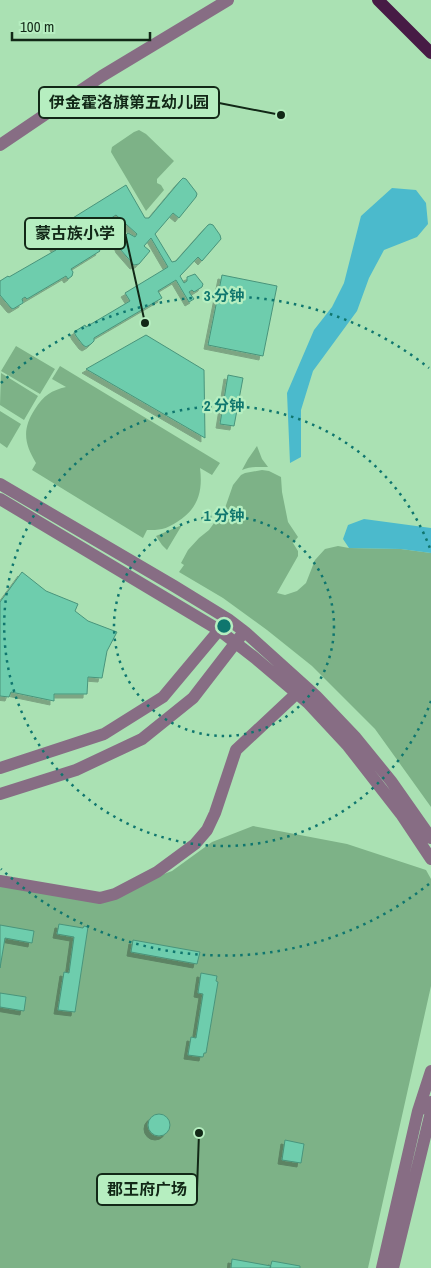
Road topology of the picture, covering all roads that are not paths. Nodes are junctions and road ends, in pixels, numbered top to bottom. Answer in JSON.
{"nodes":[{"id":1,"x":228,"y":0,"type":"edge"},
{"id":2,"x":378,"y":0,"type":"edge"},
{"id":3,"x":431,"y":53,"type":"edge"},
{"id":4,"x":0,"y":145,"type":"edge"},
{"id":5,"x":0,"y":484,"type":"edge"},
{"id":6,"x":0,"y":498,"type":"edge"},
{"id":7,"x":228,"y":619,"type":"junction"},
{"id":8,"x":220,"y":630,"type":"junction"},
{"id":9,"x":245,"y":632,"type":"junction"},
{"id":10,"x":236,"y":642,"type":"junction"},
{"id":11,"x":297,"y":693,"type":"junction"},
{"id":12,"x":0,"y":768,"type":"edge"},
{"id":13,"x":0,"y":794,"type":"edge"},
{"id":14,"x":431,"y":838,"type":"edge"},
{"id":15,"x":431,"y":859,"type":"edge"},
{"id":16,"x":0,"y":880,"type":"edge"},
{"id":17,"x":431,"y":1071,"type":"edge"},
{"id":18,"x":431,"y":1102,"type":"edge"},
{"id":19,"x":425,"y":1113,"type":"edge"},
{"id":20,"x":382,"y":1268,"type":"edge"},
{"id":21,"x":393,"y":1268,"type":"edge"}],
"edges":[{"from":1,"to":4,"type":"street"},
{"from":2,"to":3,"type":"main road"},
{"from":5,"to":7,"type":"street"},
{"from":6,"to":8,"type":"street"},
{"from":7,"to":8,"type":"street"},
{"from":7,"to":9,"type":"street"},
{"from":8,"to":10,"type":"street"},
{"from":8,"to":12,"type":"street"},
{"from":9,"to":10,"type":"street"},
{"from":9,"to":14,"type":"street"},
{"from":10,"to":11,"type":"street"},
{"from":10,"to":13,"type":"street"},
{"from":11,"to":15,"type":"street"},
{"from":11,"to":16,"type":"street"},
{"from":17,"to":19,"type":"street"},
{"from":18,"to":19,"type":"street"},
{"from":19,"to":20,"type":"street"},
{"from":19,"to":21,"type":"street"}]}
